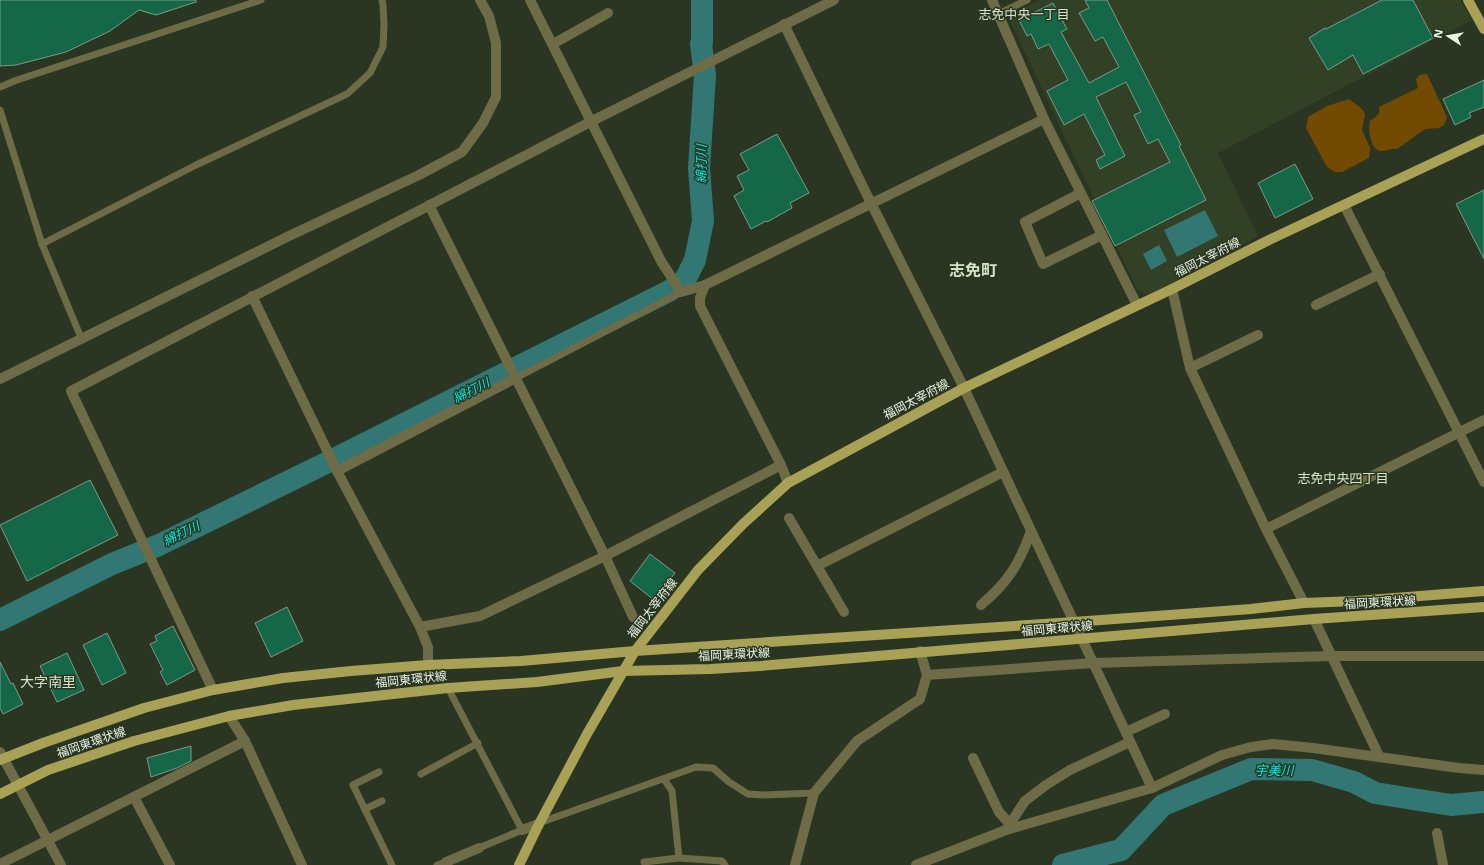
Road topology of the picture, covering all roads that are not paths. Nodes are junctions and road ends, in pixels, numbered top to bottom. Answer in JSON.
{"nodes":[{"id":1,"x":261,"y":0,"type":"edge"},
{"id":2,"x":382,"y":0,"type":"edge"},
{"id":3,"x":480,"y":0,"type":"edge"},
{"id":4,"x":530,"y":0,"type":"edge"},
{"id":5,"x":834,"y":0,"type":"edge"},
{"id":6,"x":992,"y":0,"type":"edge"},
{"id":7,"x":1027,"y":0,"type":"edge"},
{"id":8,"x":1468,"y":0,"type":"edge"},
{"id":9,"x":608,"y":13,"type":"dead end"},
{"id":10,"x":998,"y":14,"type":"junction"},
{"id":11,"x":784,"y":24,"type":"junction"},
{"id":12,"x":1484,"y":29,"type":"edge"},
{"id":13,"x":553,"y":44,"type":"junction"},
{"id":14,"x":0,"y":87,"type":"edge"},
{"id":15,"x":0,"y":110,"type":"edge"},
{"id":16,"x":1044,"y":119,"type":"junction"},
{"id":17,"x":592,"y":121,"type":"junction"},
{"id":18,"x":1484,"y":139,"type":"edge"},
{"id":19,"x":1081,"y":193,"type":"junction"},
{"id":20,"x":871,"y":204,"type":"junction"},
{"id":21,"x":429,"y":205,"type":"junction"},
{"id":22,"x":1344,"y":205,"type":"junction"},
{"id":23,"x":1102,"y":235,"type":"junction"},
{"id":24,"x":42,"y":244,"type":"junction"},
{"id":25,"x":1380,"y":274,"type":"junction"},
{"id":26,"x":705,"y":285,"type":"junction"},
{"id":27,"x":1172,"y":289,"type":"junction"},
{"id":28,"x":681,"y":292,"type":"junction"},
{"id":29,"x":252,"y":296,"type":"junction"},
{"id":30,"x":1137,"y":305,"type":"junction"},
{"id":31,"x":1316,"y":305,"type":"dead end"},
{"id":32,"x":1258,"y":335,"type":"dead end"},
{"id":33,"x":82,"y":340,"type":"junction"},
{"id":34,"x":1190,"y":368,"type":"junction"},
{"id":35,"x":516,"y":378,"type":"junction"},
{"id":36,"x":0,"y":380,"type":"edge"},
{"id":37,"x":964,"y":388,"type":"junction"},
{"id":38,"x":1484,"y":420,"type":"edge"},
{"id":39,"x":1460,"y":433,"type":"junction"},
{"id":40,"x":781,"y":465,"type":"junction"},
{"id":41,"x":337,"y":471,"type":"junction"},
{"id":42,"x":1003,"y":472,"type":"junction"},
{"id":43,"x":1484,"y":482,"type":"edge"},
{"id":44,"x":788,"y":484,"type":"junction"},
{"id":45,"x":789,"y":518,"type":"dead end"},
{"id":46,"x":1266,"y":529,"type":"junction"},
{"id":47,"x":1031,"y":531,"type":"junction"},
{"id":48,"x":606,"y":556,"type":"junction"},
{"id":49,"x":817,"y":566,"type":"junction"},
{"id":50,"x":1484,"y":591,"type":"edge"},
{"id":51,"x":1304,"y":603,"type":"junction"},
{"id":52,"x":981,"y":605,"type":"dead end"},
{"id":53,"x":1484,"y":607,"type":"edge"},
{"id":54,"x":844,"y":612,"type":"dead end"},
{"id":55,"x":633,"y":617,"type":"dead end"},
{"id":56,"x":1314,"y":619,"type":"junction"},
{"id":57,"x":1074,"y":622,"type":"junction"},
{"id":58,"x":420,"y":627,"type":"junction"},
{"id":59,"x":1082,"y":639,"type":"junction"},
{"id":60,"x":635,"y":651,"type":"junction"},
{"id":61,"x":920,"y":651,"type":"junction"},
{"id":62,"x":1332,"y":656,"type":"junction"},
{"id":63,"x":1484,"y":656,"type":"edge"},
{"id":64,"x":1094,"y":664,"type":"junction"},
{"id":65,"x":428,"y":665,"type":"junction"},
{"id":66,"x":622,"y":671,"type":"junction"},
{"id":67,"x":927,"y":675,"type":"junction"},
{"id":68,"x":448,"y":688,"type":"junction"},
{"id":69,"x":213,"y":690,"type":"junction"},
{"id":70,"x":1165,"y":714,"type":"dead end"},
{"id":71,"x":230,"y":716,"type":"junction"},
{"id":72,"x":1126,"y":732,"type":"junction"},
{"id":73,"x":245,"y":741,"type":"junction"},
{"id":74,"x":1130,"y":742,"type":"junction"},
{"id":75,"x":478,"y":743,"type":"junction"},
{"id":76,"x":1379,"y":756,"type":"junction"},
{"id":77,"x":1,"y":757,"type":"edge"},
{"id":78,"x":973,"y":758,"type":"dead end"},
{"id":79,"x":1484,"y":770,"type":"edge"},
{"id":80,"x":379,"y":772,"type":"dead end"},
{"id":81,"x":421,"y":774,"type":"dead end"},
{"id":82,"x":664,"y":779,"type":"junction"},
{"id":83,"x":18,"y":785,"type":"junction"},
{"id":84,"x":1152,"y":788,"type":"junction"},
{"id":85,"x":814,"y":793,"type":"junction"},
{"id":86,"x":0,"y":794,"type":"edge"},
{"id":87,"x":134,"y":797,"type":"junction"},
{"id":88,"x":382,"y":801,"type":"dead end"},
{"id":89,"x":365,"y":809,"type":"junction"},
{"id":90,"x":539,"y":824,"type":"junction"},
{"id":91,"x":1008,"y":827,"type":"junction"},
{"id":92,"x":522,"y":830,"type":"junction"},
{"id":93,"x":1437,"y":833,"type":"dead end"},
{"id":94,"x":48,"y":840,"type":"junction"},
{"id":95,"x":479,"y":848,"type":"joint"},
{"id":96,"x":679,"y":858,"type":"junction"},
{"id":97,"x":644,"y":862,"type":"dead end"},
{"id":98,"x":442,"y":863,"type":"edge"},
{"id":99,"x":0,"y":864,"type":"edge"},
{"id":100,"x":62,"y":865,"type":"edge"},
{"id":101,"x":170,"y":865,"type":"edge"},
{"id":102,"x":302,"y":865,"type":"edge"},
{"id":103,"x":392,"y":865,"type":"edge"},
{"id":104,"x":519,"y":865,"type":"edge"},
{"id":105,"x":725,"y":865,"type":"edge"},
{"id":106,"x":795,"y":865,"type":"edge"},
{"id":107,"x":916,"y":865,"type":"edge"},
{"id":108,"x":1443,"y":865,"type":"edge"}],
"edges":[{"from":1,"to":14,"type":"lane"},
{"from":2,"to":24,"type":"lane"},
{"from":3,"to":33,"type":"street"},
{"from":4,"to":13,"type":"street"},
{"from":5,"to":11,"type":"street"},
{"from":6,"to":10,"type":"street"},
{"from":7,"to":10,"type":"lane"},
{"from":8,"to":12,"type":"main road"},
{"from":9,"to":13,"type":"street"},
{"from":10,"to":16,"type":"street"},
{"from":11,"to":17,"type":"street"},
{"from":11,"to":20,"type":"street"},
{"from":13,"to":17,"type":"street"},
{"from":15,"to":24,"type":"lane"},
{"from":16,"to":19,"type":"street"},
{"from":16,"to":20,"type":"street"},
{"from":17,"to":21,"type":"street"},
{"from":17,"to":28,"type":"street"},
{"from":18,"to":22,"type":"main road","name":"福岡太宰府線"},
{"from":19,"to":23,"type":"street"},
{"from":19,"to":23,"type":"street"},
{"from":20,"to":26,"type":"street"},
{"from":20,"to":37,"type":"street"},
{"from":21,"to":29,"type":"street"},
{"from":21,"to":35,"type":"street"},
{"from":22,"to":25,"type":"street"},
{"from":22,"to":27,"type":"main road","name":"福岡太宰府線"},
{"from":23,"to":30,"type":"street"},
{"from":24,"to":33,"type":"lane"},
{"from":25,"to":31,"type":"street"},
{"from":25,"to":39,"type":"street"},
{"from":26,"to":28,"type":"street"},
{"from":26,"to":40,"type":"street"},
{"from":27,"to":30,"type":"main road","name":"福岡太宰府線"},
{"from":27,"to":34,"type":"street"},
{"from":28,"to":35,"type":"lane"},
{"from":29,"to":41,"type":"street"},
{"from":29,"to":69,"type":"street"},
{"from":30,"to":37,"type":"main road","name":"福岡太宰府線"},
{"from":32,"to":34,"type":"street"},
{"from":33,"to":36,"type":"street"},
{"from":34,"to":46,"type":"street"},
{"from":35,"to":41,"type":"street"},
{"from":35,"to":48,"type":"street"},
{"from":37,"to":42,"type":"street"},
{"from":37,"to":44,"type":"main road","name":"福岡太宰府線"},
{"from":38,"to":39,"type":"street"},
{"from":39,"to":43,"type":"street"},
{"from":39,"to":46,"type":"street"},
{"from":40,"to":44,"type":"street"},
{"from":40,"to":48,"type":"street"},
{"from":41,"to":58,"type":"street"},
{"from":42,"to":47,"type":"street"},
{"from":42,"to":49,"type":"street"},
{"from":44,"to":60,"type":"main road","name":"福岡太宰府線"},
{"from":45,"to":49,"type":"street"},
{"from":46,"to":51,"type":"street"},
{"from":47,"to":52,"type":"street"},
{"from":47,"to":57,"type":"street"},
{"from":48,"to":55,"type":"street"},
{"from":48,"to":58,"type":"street"},
{"from":49,"to":54,"type":"street"},
{"from":50,"to":51,"type":"main road","name":"福岡東環状線"},
{"from":51,"to":57,"type":"main road","name":"福岡東環状線"},
{"from":53,"to":56,"type":"main road","name":"福岡東環状線"},
{"from":56,"to":59,"type":"main road","name":"福岡東環状線"},
{"from":56,"to":62,"type":"street"},
{"from":57,"to":59,"type":"street"},
{"from":57,"to":60,"type":"main road","name":"福岡東環状線"},
{"from":58,"to":65,"type":"street"},
{"from":59,"to":61,"type":"main road","name":"福岡東環状線"},
{"from":59,"to":64,"type":"street"},
{"from":60,"to":65,"type":"main road","name":"福岡東環状線"},
{"from":60,"to":66,"type":"main road","name":"福岡太宰府線"},
{"from":61,"to":66,"type":"main road","name":"福岡東環状線"},
{"from":61,"to":67,"type":"street"},
{"from":62,"to":63,"type":"street"},
{"from":62,"to":64,"type":"street"},
{"from":62,"to":76,"type":"street"},
{"from":64,"to":67,"type":"street"},
{"from":64,"to":72,"type":"street"},
{"from":65,"to":69,"type":"main road","name":"福岡東環状線"},
{"from":66,"to":68,"type":"main road","name":"福岡東環状線"},
{"from":66,"to":90,"type":"main road","name":"福岡太宰府線"},
{"from":67,"to":85,"type":"street"},
{"from":68,"to":71,"type":"main road","name":"福岡東環状線"},
{"from":68,"to":75,"type":"lane"},
{"from":69,"to":77,"type":"main road","name":"福岡東環状線"},
{"from":70,"to":72,"type":"street"},
{"from":71,"to":73,"type":"street"},
{"from":71,"to":83,"type":"main road","name":"福岡東環状線"},
{"from":72,"to":74,"type":"street"},
{"from":73,"to":87,"type":"street"},
{"from":73,"to":102,"type":"street"},
{"from":74,"to":84,"type":"street"},
{"from":74,"to":91,"type":"street"},
{"from":75,"to":81,"type":"lane"},
{"from":75,"to":92,"type":"lane"},
{"from":76,"to":79,"type":"street"},
{"from":76,"to":84,"type":"street"},
{"from":77,"to":83,"type":"street"},
{"from":78,"to":91,"type":"street"},
{"from":80,"to":89,"type":"lane"},
{"from":82,"to":85,"type":"lane"},
{"from":82,"to":90,"type":"lane"},
{"from":82,"to":96,"type":"lane"},
{"from":83,"to":86,"type":"main road","name":"福岡東環状線"},
{"from":83,"to":94,"type":"street"},
{"from":84,"to":91,"type":"street"},
{"from":85,"to":106,"type":"street"},
{"from":87,"to":94,"type":"street"},
{"from":87,"to":101,"type":"street"},
{"from":88,"to":89,"type":"lane"},
{"from":89,"to":103,"type":"lane"},
{"from":90,"to":92,"type":"street"},
{"from":90,"to":104,"type":"main road","name":"福岡太宰府線"},
{"from":91,"to":107,"type":"street"},
{"from":92,"to":95,"type":"lane"},
{"from":93,"to":108,"type":"street"},
{"from":94,"to":99,"type":"street"},
{"from":94,"to":100,"type":"street"},
{"from":95,"to":98,"type":"street"},
{"from":96,"to":97,"type":"lane"},
{"from":96,"to":105,"type":"lane"}]}
